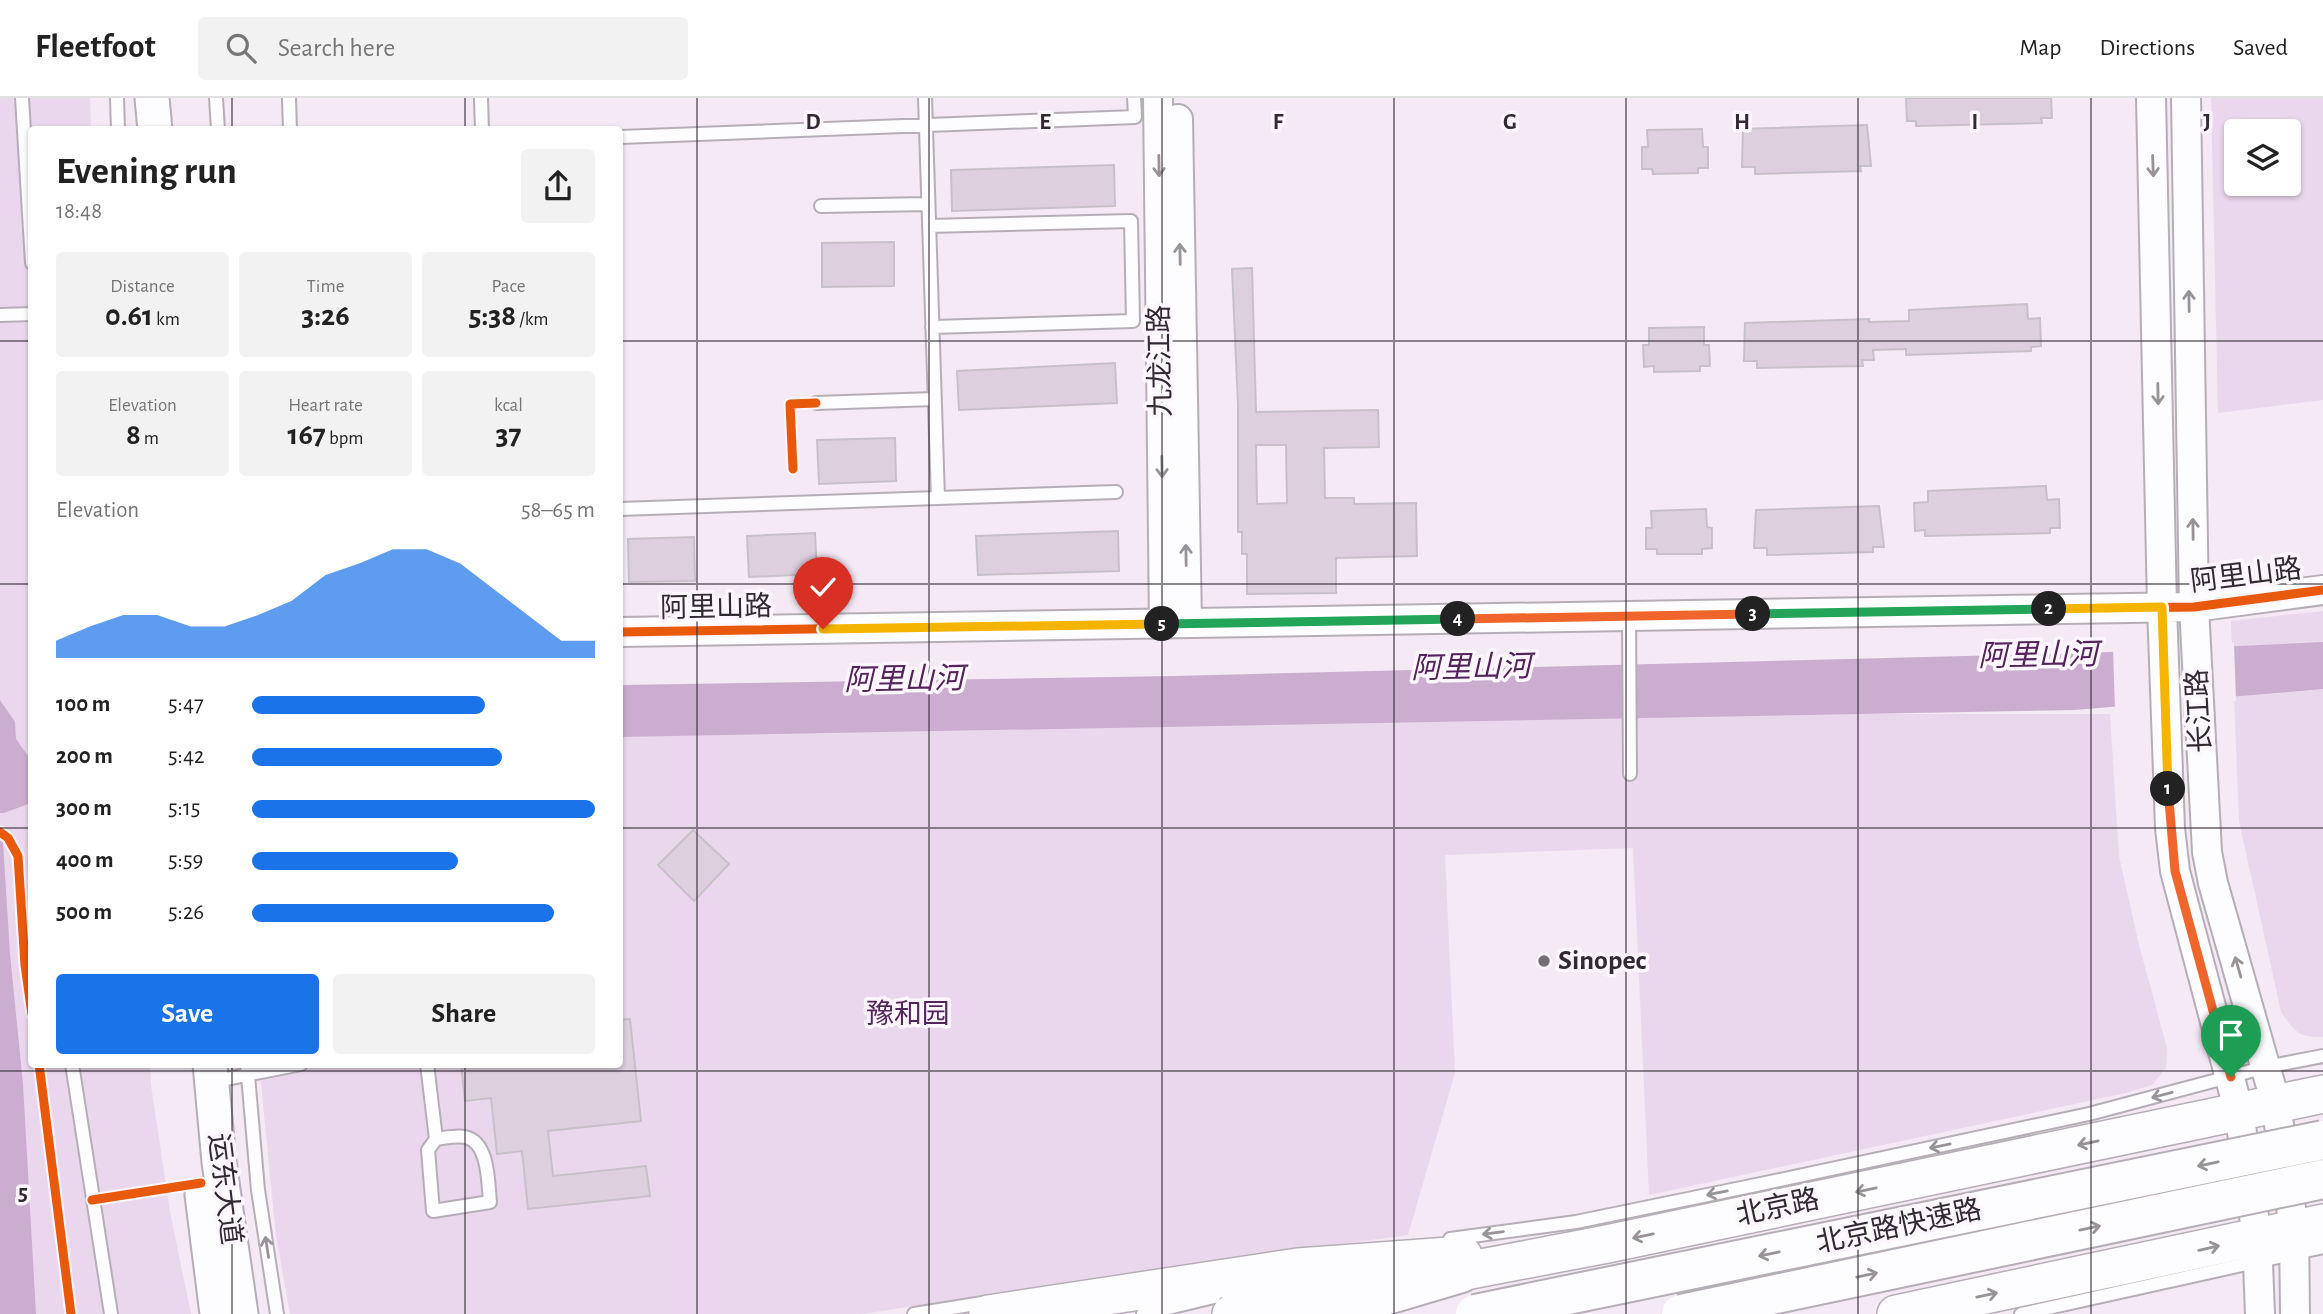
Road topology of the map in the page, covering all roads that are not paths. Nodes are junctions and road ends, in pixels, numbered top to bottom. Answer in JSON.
{"nodes":[{"id":1,"x":22,"y":98,"type":"edge"},
{"id":2,"x":117,"y":98,"type":"edge"},
{"id":3,"x":152,"y":98,"type":"edge"},
{"id":4,"x":174,"y":98,"type":"edge"},
{"id":5,"x":216,"y":98,"type":"edge"},
{"id":6,"x":289,"y":98,"type":"edge"},
{"id":7,"x":481,"y":98,"type":"edge"},
{"id":8,"x":925,"y":98,"type":"edge"},
{"id":9,"x":1134,"y":98,"type":"edge"},
{"id":10,"x":1158,"y":98,"type":"edge"},
{"id":11,"x":1178,"y":98,"type":"edge"},
{"id":12,"x":2151,"y":98,"type":"edge"},
{"id":13,"x":2186,"y":98,"type":"edge"},
{"id":14,"x":926,"y":125,"type":"junction"},
{"id":15,"x":118,"y":126,"type":"edge"},
{"id":16,"x":155,"y":126,"type":"edge"},
{"id":17,"x":175,"y":126,"type":"edge"},
{"id":18,"x":218,"y":126,"type":"edge"},
{"id":19,"x":290,"y":126,"type":"edge"},
{"id":20,"x":482,"y":126,"type":"edge"},
{"id":21,"x":623,"y":137,"type":"edge"},
{"id":22,"x":28,"y":196,"type":"edge"},
{"id":23,"x":928,"y":204,"type":"junction"},
{"id":24,"x":821,"y":206,"type":"dead end"},
{"id":25,"x":929,"y":226,"type":"junction"},
{"id":26,"x":28,"y":314,"type":"edge"},
{"id":27,"x":0,"y":316,"type":"edge"},
{"id":28,"x":932,"y":327,"type":"junction"},
{"id":29,"x":934,"y":399,"type":"junction"},
{"id":30,"x":816,"y":403,"type":"dead end"},
{"id":31,"x":1116,"y":492,"type":"dead end"},
{"id":32,"x":937,"y":498,"type":"junction"},
{"id":33,"x":623,"y":509,"type":"edge"},
{"id":34,"x":2323,"y":590,"type":"edge"},
{"id":35,"x":2162,"y":607,"type":"junction"},
{"id":36,"x":2194,"y":607,"type":"junction"},
{"id":37,"x":1629,"y":616,"type":"junction"},
{"id":38,"x":1176,"y":624,"type":"junction"},
{"id":39,"x":623,"y":632,"type":"edge"},
{"id":40,"x":1630,"y":774,"type":"dead end"},
{"id":41,"x":2323,"y":1056,"type":"edge"},
{"id":42,"x":73,"y":1068,"type":"edge"},
{"id":43,"x":265,"y":1068,"type":"edge"},
{"id":44,"x":427,"y":1068,"type":"edge"},
{"id":45,"x":2266,"y":1068,"type":"junction"},
{"id":46,"x":204,"y":1070,"type":"edge"},
{"id":47,"x":247,"y":1070,"type":"edge"},
{"id":48,"x":2231,"y":1077,"type":"junction"},
{"id":49,"x":2323,"y":1094,"type":"edge"},
{"id":50,"x":2276,"y":1104,"type":"junction"},
{"id":51,"x":2239,"y":1112,"type":"junction"},
{"id":52,"x":436,"y":1139,"type":"junction"},
{"id":53,"x":2323,"y":1140,"type":"edge"},
{"id":54,"x":2323,"y":1179,"type":"edge"},
{"id":55,"x":2308,"y":1238,"type":"edge"},
{"id":56,"x":1442,"y":1240,"type":"dead end"},
{"id":57,"x":1607,"y":1244,"type":"junction"},
{"id":58,"x":1389,"y":1247,"type":"dead end"},
{"id":59,"x":2258,"y":1250,"type":"junction"},
{"id":60,"x":1333,"y":1264,"type":"junction"},
{"id":61,"x":1461,"y":1273,"type":"junction"},
{"id":62,"x":1236,"y":1298,"type":"edge"},
{"id":63,"x":111,"y":1314,"type":"edge"},
{"id":64,"x":218,"y":1314,"type":"edge"},
{"id":65,"x":241,"y":1314,"type":"edge"},
{"id":66,"x":277,"y":1314,"type":"edge"},
{"id":67,"x":914,"y":1314,"type":"edge"},
{"id":68,"x":988,"y":1314,"type":"edge"},
{"id":69,"x":1143,"y":1314,"type":"edge"},
{"id":70,"x":1323,"y":1314,"type":"edge"},
{"id":71,"x":1475,"y":1314,"type":"edge"},
{"id":72,"x":1681,"y":1314,"type":"edge"},
{"id":73,"x":1896,"y":1314,"type":"edge"},
{"id":74,"x":2021,"y":1314,"type":"edge"},
{"id":75,"x":2260,"y":1314,"type":"edge"},
{"id":76,"x":2295,"y":1314,"type":"edge"}],
"edges":[{"from":1,"to":22,"type":"lane"},
{"from":2,"to":15,"type":"lane"},
{"from":3,"to":16,"type":"main road"},
{"from":4,"to":17,"type":"main road"},
{"from":5,"to":18,"type":"lane"},
{"from":6,"to":19,"type":"lane"},
{"from":7,"to":20,"type":"lane"},
{"from":8,"to":14,"type":"lane"},
{"from":9,"to":14,"type":"lane"},
{"from":10,"to":38,"type":"street","name":"九龙江路","one_way":true},
{"from":38,"to":11,"type":"street","name":"九龙江路","one_way":true},
{"from":12,"to":35,"type":"street","name":"长江路","one_way":true},
{"from":36,"to":13,"type":"street","name":"长江路","one_way":true},
{"from":14,"to":21,"type":"lane"},
{"from":14,"to":23,"type":"lane"},
{"from":23,"to":24,"type":"lane"},
{"from":23,"to":25,"type":"lane"},
{"from":25,"to":28,"type":"lane"},
{"from":25,"to":28,"type":"lane"},
{"from":26,"to":27,"type":"lane"},
{"from":28,"to":29,"type":"lane"},
{"from":29,"to":30,"type":"lane"},
{"from":29,"to":32,"type":"lane"},
{"from":31,"to":32,"type":"lane"},
{"from":32,"to":33,"type":"lane"},
{"from":34,"to":36,"type":"street","name":"阿里山路"},
{"from":35,"to":36,"type":"street","name":"阿里山路"},
{"from":35,"to":37,"type":"street","name":"阿里山路"},
{"from":35,"to":48,"type":"street","name":"长江路"},
{"from":45,"to":36,"type":"street","name":"长江路","one_way":true},
{"from":37,"to":38,"type":"street","name":"阿里山路"},
{"from":37,"to":40,"type":"lane"},
{"from":38,"to":39,"type":"street","name":"阿里山路"},
{"from":41,"to":45,"type":"lane"},
{"from":42,"to":63,"type":"lane"},
{"from":43,"to":47,"type":"lane"},
{"from":44,"to":52,"type":"lane"},
{"from":45,"to":48,"type":"lane"},
{"from":45,"to":50,"type":"street","name":"长江路"},
{"from":46,"to":47,"type":"lane"},
{"from":46,"to":64,"type":"main road","name":"运东大道"},
{"from":46,"to":65,"type":"main road","name":"运东大道"},
{"from":66,"to":47,"type":"lane","one_way":true},
{"from":48,"to":51,"type":"street","name":"长江路"},
{"from":48,"to":56,"type":"lane","one_way":true},
{"from":49,"to":50,"type":"main road","name":"北京路"},
{"from":50,"to":51,"type":"main road","name":"北京路"},
{"from":50,"to":55,"type":"street","name":"长江路"},
{"from":51,"to":57,"type":"main road","name":"北京路","one_way":true},
{"from":51,"to":59,"type":"street","name":"长江路"},
{"from":52,"to":52,"type":"lane"},
{"from":53,"to":71,"type":"highway","name":"北京路快速路","one_way":true,"bridge":true},
{"from":72,"to":54,"type":"highway","name":"北京路快速路","one_way":true,"bridge":true},
{"from":55,"to":59,"type":"main road"},
{"from":55,"to":76,"type":"street","name":"长江路"},
{"from":57,"to":60,"type":"main road"},
{"from":57,"to":61,"type":"main road","name":"北京路"},
{"from":58,"to":67,"type":"lane"},
{"from":73,"to":59,"type":"main road","one_way":true},
{"from":59,"to":74,"type":"lane"},
{"from":59,"to":75,"type":"street","name":"长江路"},
{"from":60,"to":62,"type":"lane"},
{"from":60,"to":68,"type":"main road"},
{"from":61,"to":62,"type":"main road","name":"北京路"},
{"from":61,"to":70,"type":"highway"},
{"from":62,"to":69,"type":"lane"}]}
